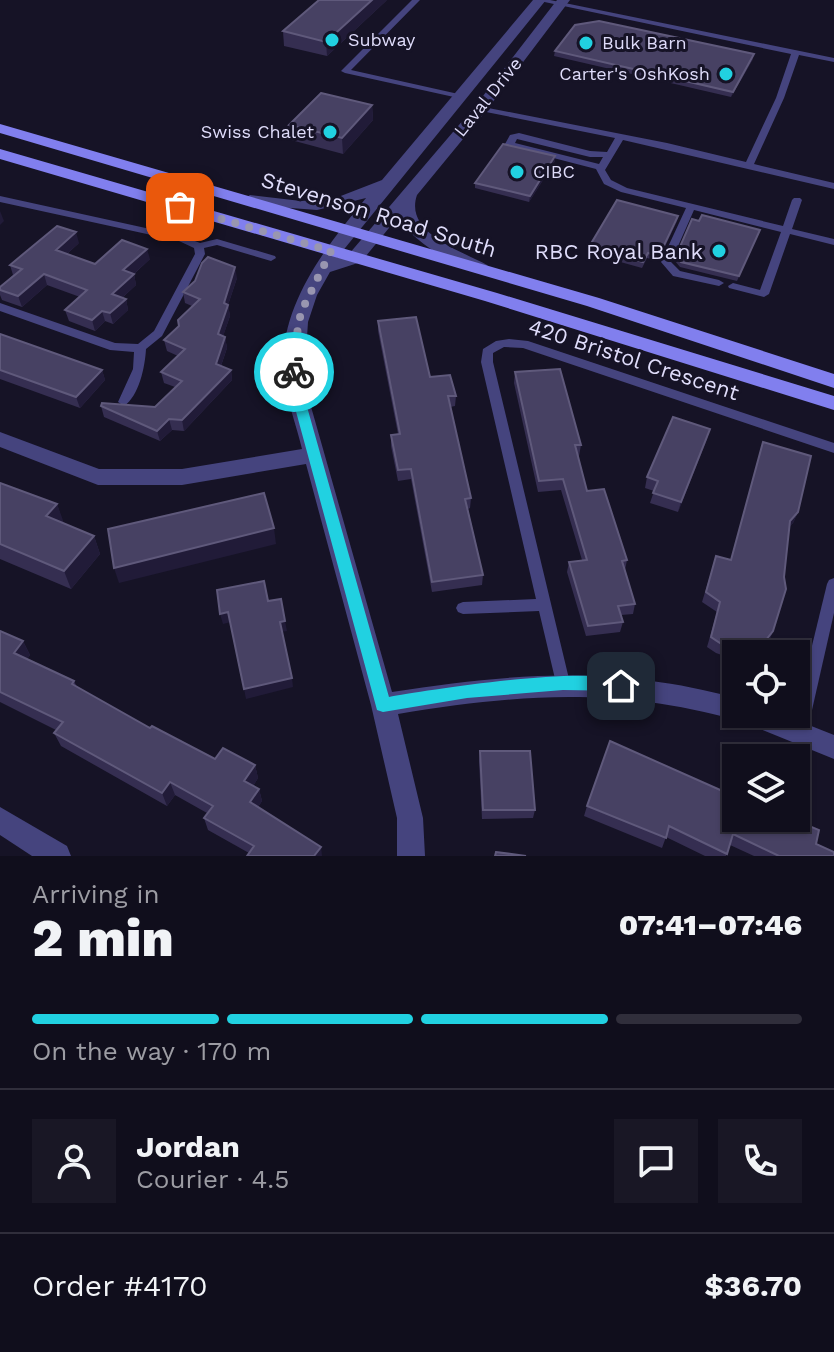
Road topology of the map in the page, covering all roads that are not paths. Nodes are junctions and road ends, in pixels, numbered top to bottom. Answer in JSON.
{"nodes":[{"id":1,"x":416,"y":0,"type":"edge"},
{"id":2,"x":540,"y":0,"type":"edge"},
{"id":3,"x":563,"y":2,"type":"edge"},
{"id":4,"x":796,"y":51,"type":"junction"},
{"id":5,"x":834,"y":60,"type":"edge"},
{"id":6,"x":460,"y":97,"type":"junction"},
{"id":7,"x":481,"y":108,"type":"junction"},
{"id":8,"x":0,"y":128,"type":"edge"},
{"id":9,"x":620,"y":138,"type":"junction"},
{"id":10,"x":0,"y":154,"type":"edge"},
{"id":11,"x":412,"y":155,"type":"junction"},
{"id":12,"x":610,"y":155,"type":"junction"},
{"id":13,"x":749,"y":165,"type":"junction"},
{"id":14,"x":602,"y":168,"type":"junction"},
{"id":15,"x":834,"y":186,"type":"edge"},
{"id":16,"x":410,"y":193,"type":"junction"},
{"id":17,"x":0,"y":199,"type":"edge"},
{"id":18,"x":250,"y":200,"type":"junction"},
{"id":19,"x":797,"y":200,"type":"dead end"},
{"id":20,"x":691,"y":207,"type":"junction"},
{"id":21,"x":786,"y":230,"type":"junction"},
{"id":22,"x":349,"y":231,"type":"junction"},
{"id":23,"x":372,"y":237,"type":"junction"},
{"id":24,"x":834,"y":242,"type":"edge"},
{"id":25,"x":199,"y":246,"type":"junction"},
{"id":26,"x":271,"y":258,"type":"dead end"},
{"id":27,"x":355,"y":258,"type":"junction"},
{"id":28,"x":328,"y":260,"type":"junction"},
{"id":29,"x":481,"y":269,"type":"junction"},
{"id":30,"x":719,"y":283,"type":"dead end"},
{"id":31,"x":733,"y":286,"type":"dead end"},
{"id":32,"x":0,"y":307,"type":"edge"},
{"id":33,"x":140,"y":348,"type":"junction"},
{"id":34,"x":829,"y":377,"type":"edge"},
{"id":35,"x":124,"y":402,"type":"edge"},
{"id":36,"x":834,"y":403,"type":"edge"},
{"id":37,"x":0,"y":439,"type":"edge"},
{"id":38,"x":834,"y":448,"type":"edge"},
{"id":39,"x":314,"y":455,"type":"junction"},
{"id":40,"x":834,"y":584,"type":"edge"},
{"id":41,"x":544,"y":605,"type":"junction"},
{"id":42,"x":463,"y":608,"type":"dead end"},
{"id":43,"x":563,"y":683,"type":"junction"},
{"id":44,"x":722,"y":704,"type":"edge"},
{"id":45,"x":383,"y":705,"type":"junction"},
{"id":46,"x":789,"y":728,"type":"edge"},
{"id":47,"x":799,"y":732,"type":"junction"},
{"id":48,"x":834,"y":747,"type":"edge"},
{"id":49,"x":0,"y":820,"type":"edge"},
{"id":50,"x":57,"y":856,"type":"edge"},
{"id":51,"x":411,"y":856,"type":"edge"}],
"edges":[{"from":1,"to":6,"type":"lane"},
{"from":2,"to":3,"type":"lane"},
{"from":2,"to":6,"type":"street","name":"Laval Drive"},
{"from":3,"to":4,"type":"lane"},
{"from":3,"to":7,"type":"street","name":"Laval Drive"},
{"from":4,"to":5,"type":"lane"},
{"from":4,"to":13,"type":"lane"},
{"from":6,"to":11,"type":"street","name":"Laval Drive"},
{"from":7,"to":9,"type":"lane"},
{"from":7,"to":16,"type":"street","name":"Laval Drive"},
{"from":8,"to":18,"type":"main road","name":"Stevenson Road South"},
{"from":9,"to":12,"type":"lane"},
{"from":9,"to":13,"type":"lane"},
{"from":10,"to":28,"type":"main road"},
{"from":11,"to":18,"type":"street","name":"Laval Drive"},
{"from":11,"to":22,"type":"street","name":"Laval Drive"},
{"from":12,"to":14,"type":"lane"},
{"from":12,"to":14,"type":"lane"},
{"from":13,"to":15,"type":"lane"},
{"from":14,"to":20,"type":"lane"},
{"from":16,"to":23,"type":"street","name":"Laval Drive"},
{"from":16,"to":29,"type":"street"},
{"from":17,"to":25,"type":"lane"},
{"from":18,"to":22,"type":"main road","name":"Stevenson Road South"},
{"from":19,"to":21,"type":"lane"},
{"from":20,"to":21,"type":"lane"},
{"from":20,"to":30,"type":"lane"},
{"from":21,"to":24,"type":"lane"},
{"from":21,"to":31,"type":"lane"},
{"from":22,"to":23,"type":"main road","name":"Stevenson Road South"},
{"from":22,"to":28,"type":"street","name":"Laval Drive"},
{"from":23,"to":27,"type":"street","name":"Laval Drive"},
{"from":23,"to":29,"type":"main road","name":"Stevenson Road South"},
{"from":25,"to":26,"type":"lane"},
{"from":25,"to":33,"type":"lane"},
{"from":27,"to":28,"type":"street"},
{"from":27,"to":36,"type":"main road"},
{"from":28,"to":39,"type":"street","name":"Laval Drive"},
{"from":29,"to":34,"type":"main road","name":"Stevenson Road South"},
{"from":32,"to":33,"type":"lane"},
{"from":33,"to":35,"type":"lane"},
{"from":37,"to":39,"type":"street"},
{"from":38,"to":41,"type":"lane","name":"420 Bristol Crescent"},
{"from":39,"to":45,"type":"street","name":"Laval Drive"},
{"from":40,"to":47,"type":"lane"},
{"from":41,"to":42,"type":"lane"},
{"from":41,"to":43,"type":"lane","name":"420 Bristol Crescent"},
{"from":43,"to":44,"type":"street"},
{"from":43,"to":45,"type":"street"},
{"from":45,"to":51,"type":"street","name":"Laval Drive"},
{"from":46,"to":47,"type":"street"},
{"from":47,"to":48,"type":"street"},
{"from":49,"to":50,"type":"street"}]}
